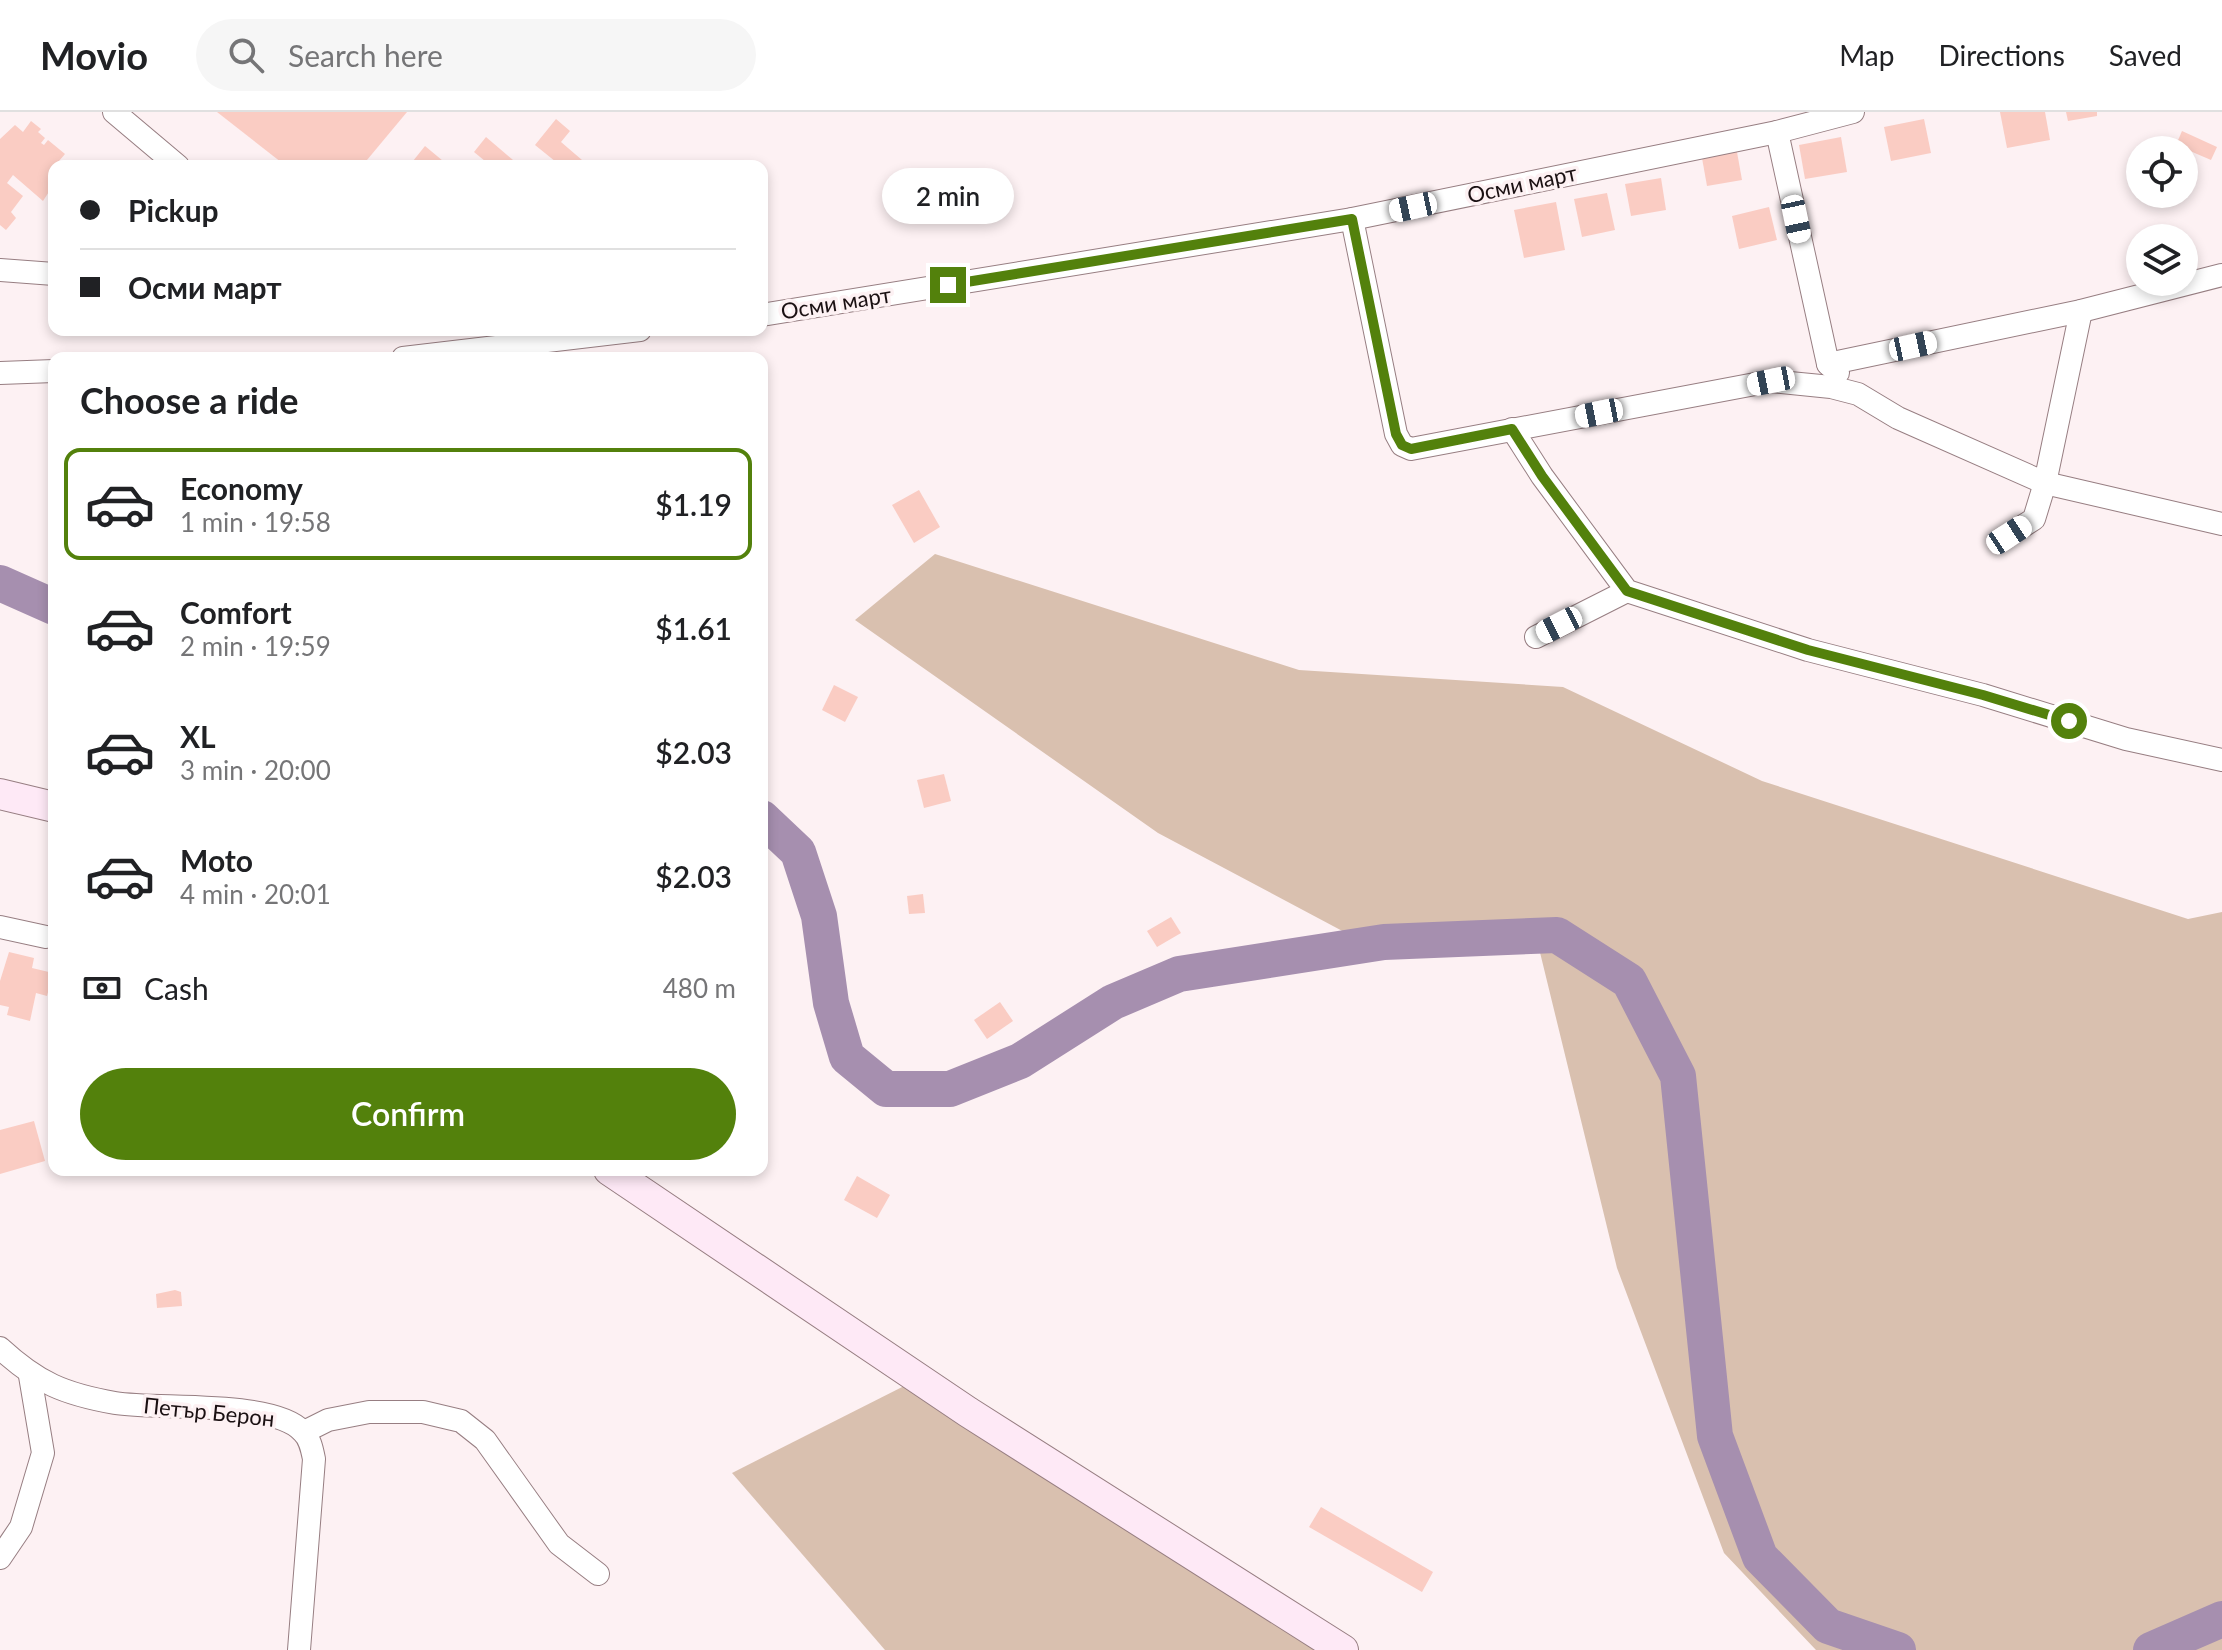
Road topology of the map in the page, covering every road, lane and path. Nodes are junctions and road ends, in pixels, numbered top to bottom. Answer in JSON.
{"nodes":[{"id":1,"x":114,"y":112,"type":"edge"},
{"id":2,"x":1853,"y":112,"type":"edge"},
{"id":3,"x":1777,"y":132,"type":"junction"},
{"id":4,"x":171,"y":160,"type":"edge"},
{"id":5,"x":1352,"y":219,"type":"junction"},
{"id":6,"x":0,"y":270,"type":"edge"},
{"id":7,"x":48,"y":274,"type":"edge"},
{"id":8,"x":2222,"y":275,"type":"edge"},
{"id":9,"x":2081,"y":311,"type":"junction"},
{"id":10,"x":768,"y":314,"type":"edge"},
{"id":11,"x":589,"y":336,"type":"edge"},
{"id":12,"x":454,"y":352,"type":"edge"},
{"id":13,"x":1828,"y":364,"type":"junction"},
{"id":14,"x":48,"y":371,"type":"edge"},
{"id":15,"x":0,"y":373,"type":"edge"},
{"id":16,"x":1858,"y":394,"type":"junction"},
{"id":17,"x":1512,"y":429,"type":"junction"},
{"id":18,"x":2045,"y":483,"type":"junction"},
{"id":19,"x":2222,"y":524,"type":"edge"},
{"id":20,"x":2009,"y":535,"type":"dead end"},
{"id":21,"x":1627,"y":591,"type":"junction"},
{"id":22,"x":1536,"y":637,"type":"dead end"},
{"id":23,"x":2222,"y":760,"type":"edge"},
{"id":24,"x":0,"y":794,"type":"edge"},
{"id":25,"x":48,"y":806,"type":"edge"},
{"id":26,"x":0,"y":927,"type":"edge"},
{"id":27,"x":46,"y":937,"type":"dead end"},
{"id":28,"x":618,"y":1176,"type":"edge"},
{"id":29,"x":0,"y":1348,"type":"edge"},
{"id":30,"x":30,"y":1376,"type":"junction"},
{"id":31,"x":304,"y":1432,"type":"junction"},
{"id":32,"x":0,"y":1558,"type":"edge"},
{"id":33,"x":598,"y":1574,"type":"dead end"},
{"id":34,"x":299,"y":1650,"type":"edge"},
{"id":35,"x":1343,"y":1650,"type":"edge"}],
"edges":[{"from":1,"to":4,"type":"street"},
{"from":2,"to":3,"type":"street","name":"Осми март"},
{"from":3,"to":5,"type":"street","name":"Осми март"},
{"from":3,"to":13,"type":"street"},
{"from":5,"to":10,"type":"street","name":"Осми март"},
{"from":5,"to":17,"type":"street"},
{"from":6,"to":7,"type":"street"},
{"from":8,"to":9,"type":"street"},
{"from":9,"to":13,"type":"street"},
{"from":9,"to":18,"type":"street"},
{"from":11,"to":12,"type":"street"},
{"from":13,"to":16,"type":"street"},
{"from":14,"to":15,"type":"street"},
{"from":16,"to":17,"type":"street"},
{"from":16,"to":18,"type":"street"},
{"from":17,"to":21,"type":"street"},
{"from":18,"to":19,"type":"street"},
{"from":18,"to":20,"type":"street"},
{"from":21,"to":22,"type":"street"},
{"from":21,"to":23,"type":"street"},
{"from":24,"to":25,"type":"street"},
{"from":26,"to":27,"type":"street"},
{"from":28,"to":35,"type":"street"},
{"from":29,"to":30,"type":"street","name":"Петър Берон"},
{"from":30,"to":31,"type":"street","name":"Петър Берон"},
{"from":30,"to":32,"type":"street"},
{"from":31,"to":33,"type":"street"},
{"from":31,"to":34,"type":"street","name":"Петър Берон"}]}
